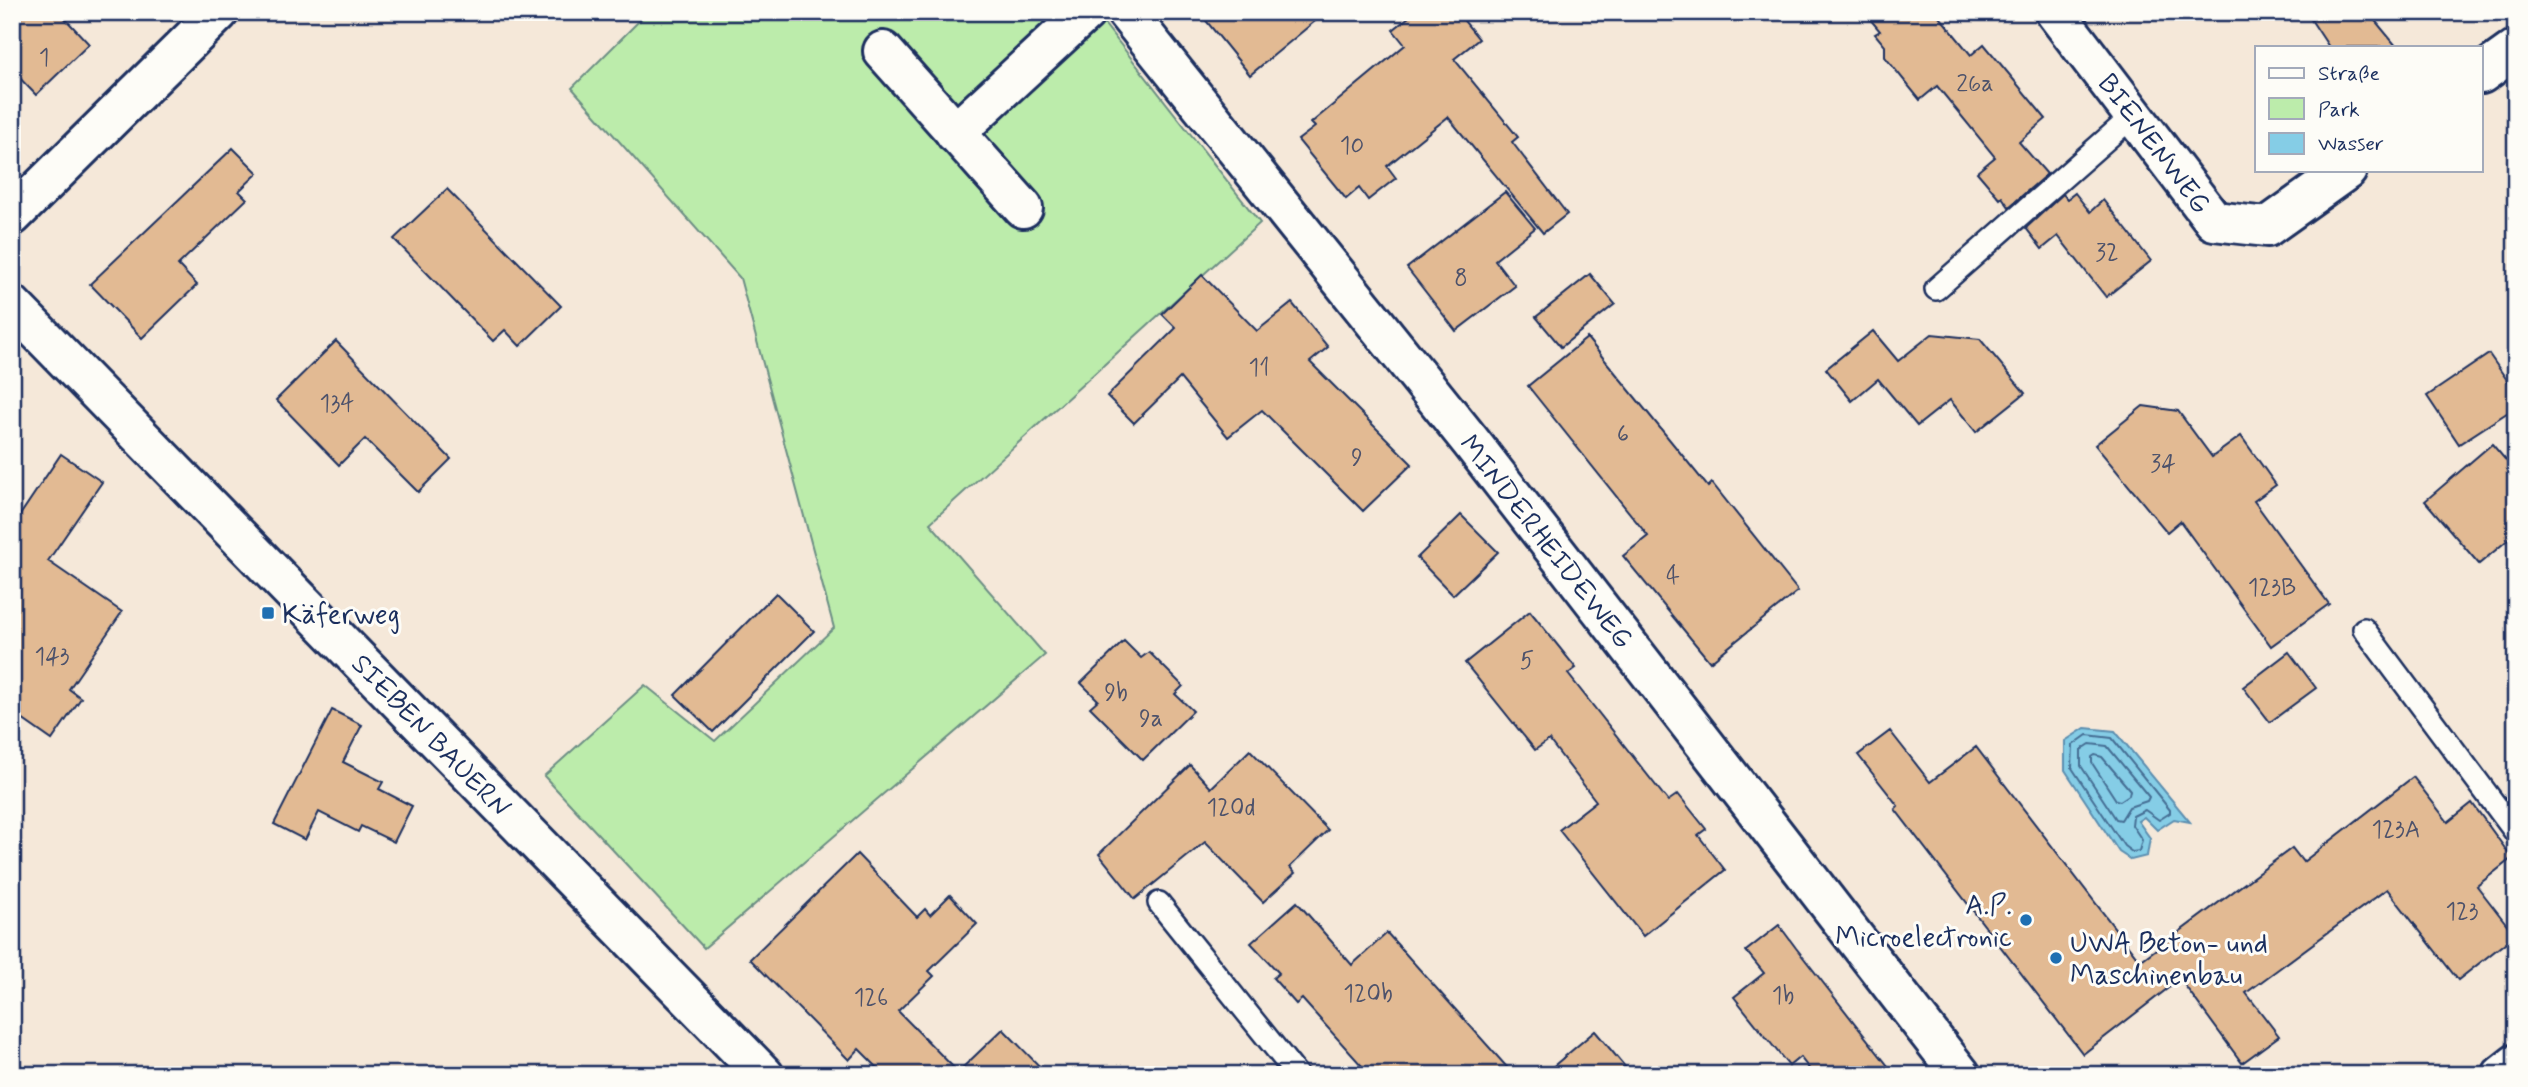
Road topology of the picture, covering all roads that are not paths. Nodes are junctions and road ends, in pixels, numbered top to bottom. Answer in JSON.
{"nodes":[{"id":1,"x":219,"y":12,"type":"edge"},
{"id":2,"x":1086,"y":12,"type":"edge"},
{"id":3,"x":1126,"y":12,"type":"edge"},
{"id":4,"x":2054,"y":12,"type":"edge"},
{"id":5,"x":2516,"y":49,"type":"edge"},
{"id":6,"x":883,"y":51,"type":"dead end"},
{"id":7,"x":2482,"y":73,"type":"edge"},
{"id":8,"x":2133,"y":115,"type":"junction"},
{"id":9,"x":955,"y":133,"type":"junction"},
{"id":10,"x":2344,"y":172,"type":"edge"},
{"id":11,"x":1023,"y":208,"type":"dead end"},
{"id":12,"x":12,"y":216,"type":"edge"},
{"id":13,"x":1936,"y":289,"type":"dead end"},
{"id":14,"x":12,"y":305,"type":"edge"},
{"id":15,"x":2364,"y":629,"type":"dead end"},
{"id":16,"x":2516,"y":833,"type":"edge"},
{"id":17,"x":1159,"y":903,"type":"dead end"},
{"id":18,"x":2516,"y":1064,"type":"edge"},
{"id":19,"x":764,"y":1075,"type":"edge"},
{"id":20,"x":1297,"y":1075,"type":"edge"},
{"id":21,"x":1961,"y":1075,"type":"edge"},
{"id":22,"x":2502,"y":1075,"type":"edge"}],
"edges":[{"from":1,"to":12,"type":"street"},
{"from":2,"to":9,"type":"street"},
{"from":3,"to":21,"type":"street","name":"MINDERHEIDEWEG"},
{"from":4,"to":8,"type":"street","name":"BIENENWEG"},
{"from":5,"to":7,"type":"street"},
{"from":6,"to":9,"type":"street"},
{"from":8,"to":10,"type":"street","name":"BIENENWEG"},
{"from":8,"to":13,"type":"lane"},
{"from":9,"to":11,"type":"street"},
{"from":14,"to":19,"type":"street","name":"SIEBEN BAUERN"},
{"from":15,"to":16,"type":"lane"},
{"from":17,"to":20,"type":"lane"},
{"from":18,"to":22,"type":"street"}]}
